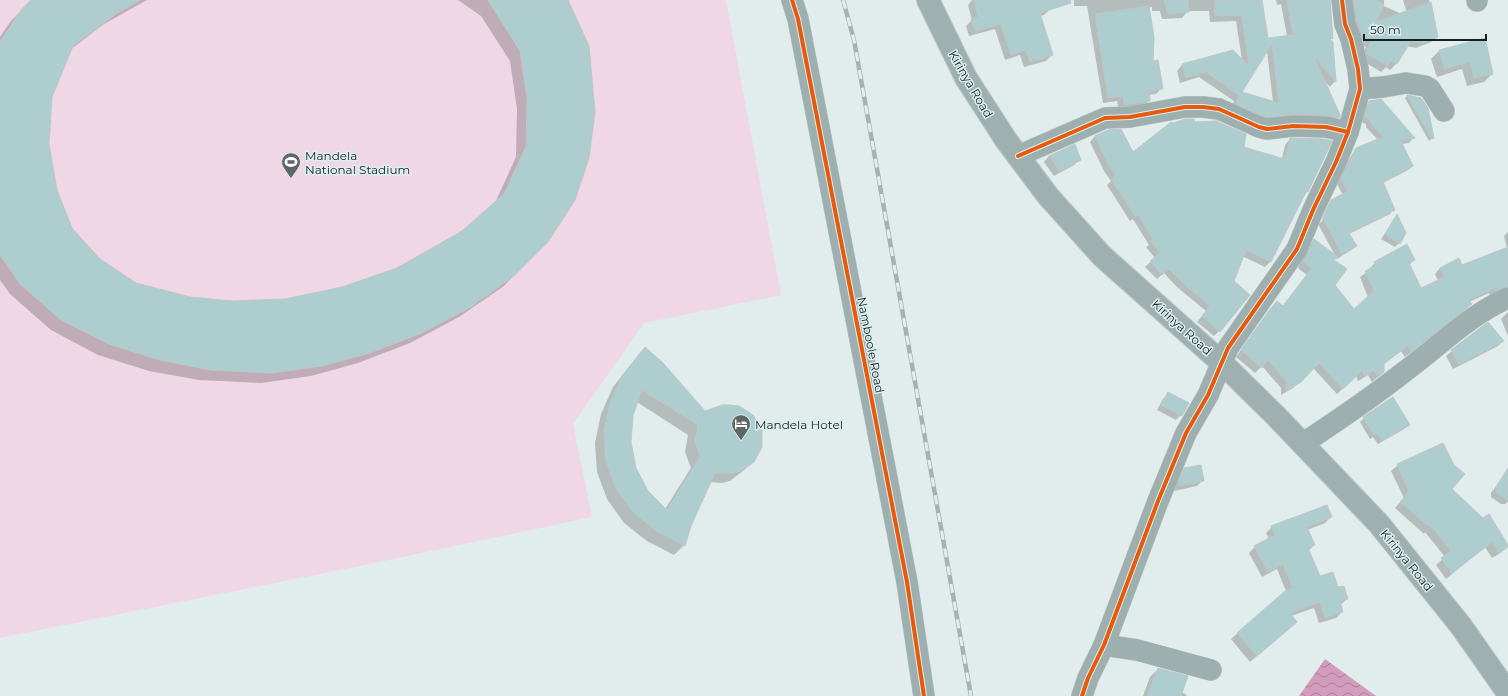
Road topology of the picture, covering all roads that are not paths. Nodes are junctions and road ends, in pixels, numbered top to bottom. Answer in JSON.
{"nodes":[{"id":1,"x":792,"y":0,"type":"edge"},
{"id":2,"x":928,"y":0,"type":"edge"},
{"id":3,"x":1342,"y":0,"type":"edge"},
{"id":4,"x":1360,"y":89,"type":"junction"},
{"id":5,"x":1444,"y":111,"type":"dead end"},
{"id":6,"x":1348,"y":132,"type":"junction"},
{"id":7,"x":1018,"y":156,"type":"junction"},
{"id":8,"x":1508,"y":298,"type":"edge"},
{"id":9,"x":1221,"y":362,"type":"junction"},
{"id":10,"x":1302,"y":444,"type":"junction"},
{"id":11,"x":1104,"y":645,"type":"junction"},
{"id":12,"x":1211,"y":670,"type":"dead end"},
{"id":13,"x":1508,"y":693,"type":"edge"},
{"id":14,"x":924,"y":696,"type":"edge"},
{"id":15,"x":1082,"y":696,"type":"edge"}],
"edges":[{"from":1,"to":14,"type":"street","name":"Namboole Road"},
{"from":2,"to":7,"type":"main road","name":"Kirinya Road"},
{"from":3,"to":4,"type":"street"},
{"from":4,"to":5,"type":"street"},
{"from":4,"to":6,"type":"street"},
{"from":6,"to":7,"type":"street"},
{"from":6,"to":9,"type":"street"},
{"from":7,"to":9,"type":"main road","name":"Kirinya Road"},
{"from":8,"to":10,"type":"street"},
{"from":9,"to":10,"type":"main road","name":"Kirinya Road"},
{"from":9,"to":11,"type":"street"},
{"from":10,"to":13,"type":"main road","name":"Kirinya Road"},
{"from":11,"to":12,"type":"street"},
{"from":11,"to":15,"type":"street"}]}
